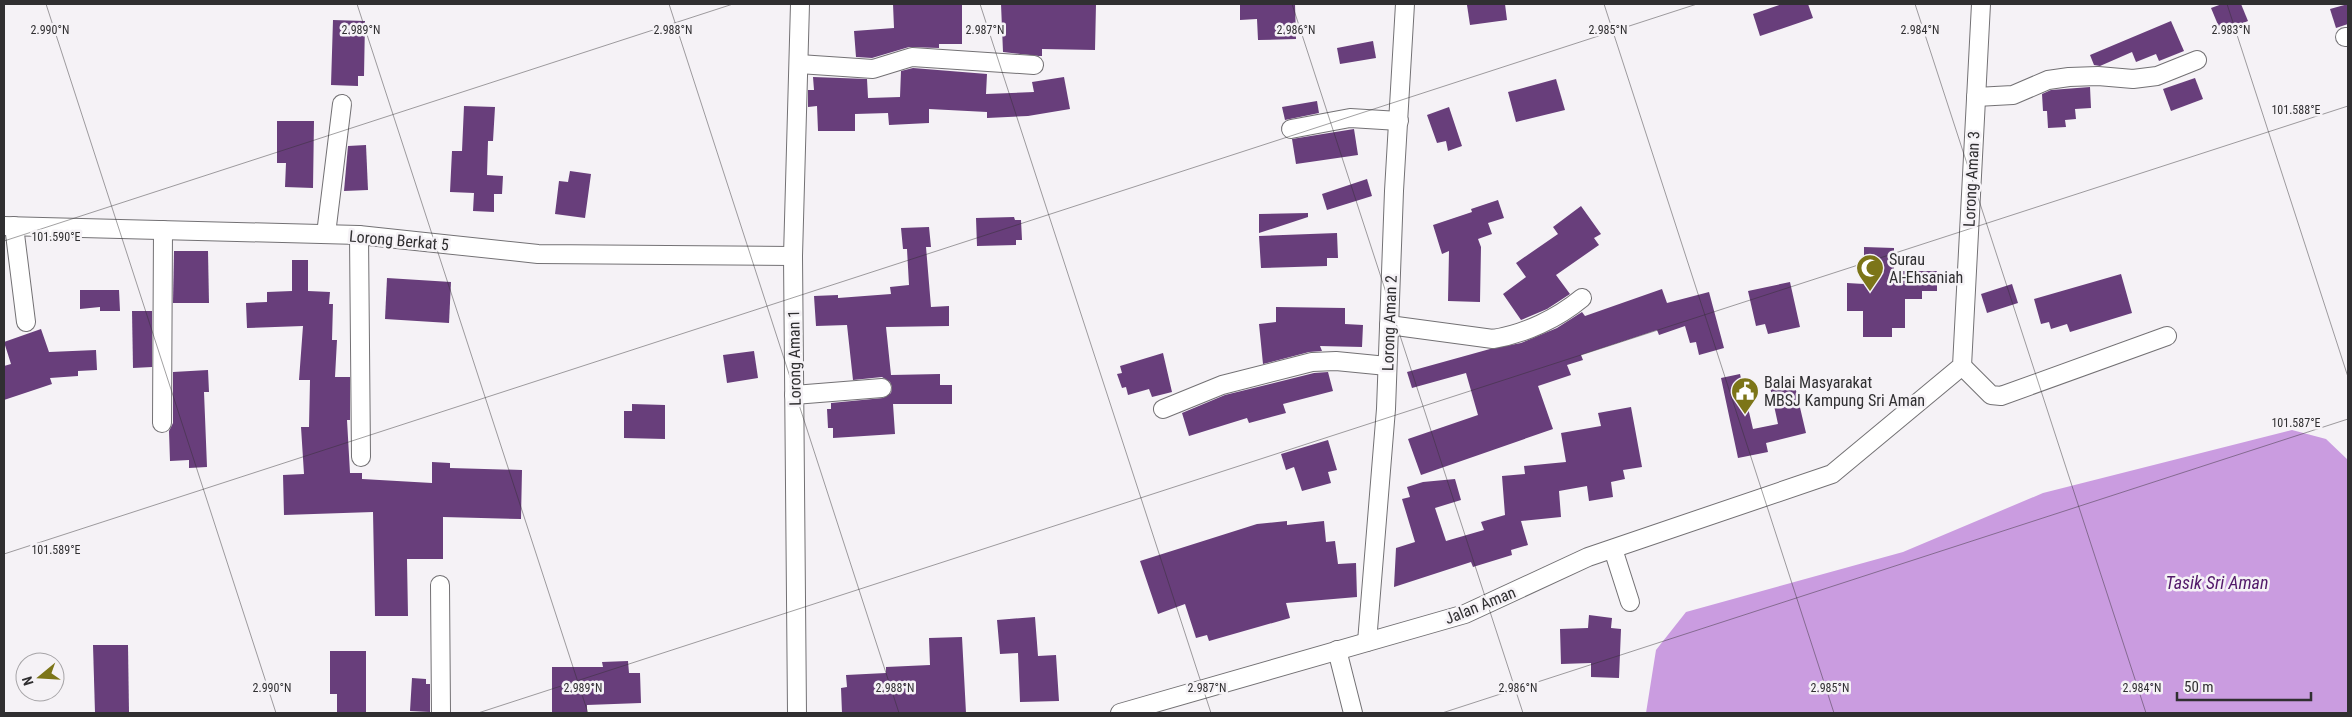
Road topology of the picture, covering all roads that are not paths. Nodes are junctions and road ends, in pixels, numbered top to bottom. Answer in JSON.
{"nodes":[{"id":1,"x":800,"y":4,"type":"edge"},
{"id":2,"x":1405,"y":4,"type":"edge"},
{"id":3,"x":1981,"y":4,"type":"edge"},
{"id":4,"x":2197,"y":60,"type":"dead end"},
{"id":5,"x":799,"y":64,"type":"junction"},
{"id":6,"x":1034,"y":65,"type":"dead end"},
{"id":7,"x":1976,"y":98,"type":"junction"},
{"id":8,"x":342,"y":104,"type":"dead end"},
{"id":9,"x":1399,"y":121,"type":"junction"},
{"id":10,"x":1291,"y":129,"type":"dead end"},
{"id":11,"x":9,"y":226,"type":"edge"},
{"id":12,"x":163,"y":230,"type":"junction"},
{"id":13,"x":326,"y":234,"type":"junction"},
{"id":14,"x":359,"y":235,"type":"junction"},
{"id":15,"x":793,"y":256,"type":"junction"},
{"id":16,"x":1582,"y":298,"type":"dead end"},
{"id":17,"x":26,"y":322,"type":"dead end"},
{"id":18,"x":1389,"y":325,"type":"junction"},
{"id":19,"x":2167,"y":336,"type":"dead end"},
{"id":20,"x":1387,"y":366,"type":"junction"},
{"id":21,"x":1962,"y":366,"type":"junction"},
{"id":22,"x":882,"y":388,"type":"dead end"},
{"id":23,"x":794,"y":395,"type":"junction"},
{"id":24,"x":1163,"y":409,"type":"dead end"},
{"id":25,"x":162,"y":423,"type":"dead end"},
{"id":26,"x":361,"y":457,"type":"dead end"},
{"id":27,"x":1613,"y":549,"type":"junction"},
{"id":28,"x":440,"y":585,"type":"dead end"},
{"id":29,"x":1630,"y":602,"type":"dead end"},
{"id":30,"x":1367,"y":642,"type":"junction"},
{"id":31,"x":1337,"y":650,"type":"junction"},
{"id":32,"x":441,"y":713,"type":"edge"},
{"id":33,"x":797,"y":713,"type":"edge"},
{"id":34,"x":1120,"y":713,"type":"edge"},
{"id":35,"x":1353,"y":713,"type":"edge"}],
"edges":[{"from":1,"to":5,"type":"street","name":"Lorong Aman 1"},
{"from":2,"to":9,"type":"street","name":"Lorong Aman 2"},
{"from":3,"to":7,"type":"street","name":"Lorong Aman 3"},
{"from":4,"to":7,"type":"street"},
{"from":5,"to":6,"type":"street"},
{"from":5,"to":15,"type":"street","name":"Lorong Aman 1"},
{"from":7,"to":21,"type":"street","name":"Lorong Aman 3"},
{"from":8,"to":13,"type":"street"},
{"from":9,"to":10,"type":"street"},
{"from":9,"to":18,"type":"street","name":"Lorong Aman 2"},
{"from":11,"to":12,"type":"street","name":"Lorong Berkat 5"},
{"from":11,"to":17,"type":"street"},
{"from":12,"to":13,"type":"street","name":"Lorong Berkat 5"},
{"from":12,"to":25,"type":"street"},
{"from":13,"to":14,"type":"street","name":"Lorong Berkat 5"},
{"from":14,"to":15,"type":"street","name":"Lorong Berkat 5"},
{"from":14,"to":26,"type":"street"},
{"from":15,"to":23,"type":"street","name":"Lorong Aman 1"},
{"from":16,"to":18,"type":"street"},
{"from":18,"to":20,"type":"street","name":"Lorong Aman 2"},
{"from":19,"to":21,"type":"street"},
{"from":20,"to":24,"type":"street"},
{"from":20,"to":30,"type":"street","name":"Lorong Aman 2"},
{"from":21,"to":27,"type":"street","name":"Jalan Aman"},
{"from":22,"to":23,"type":"street"},
{"from":23,"to":33,"type":"street","name":"Lorong Aman 1"},
{"from":27,"to":29,"type":"street"},
{"from":27,"to":30,"type":"street","name":"Jalan Aman"},
{"from":28,"to":32,"type":"street"},
{"from":30,"to":31,"type":"street","name":"Jalan Aman"},
{"from":31,"to":34,"type":"street","name":"Jalan Aman"},
{"from":31,"to":35,"type":"street"}]}
